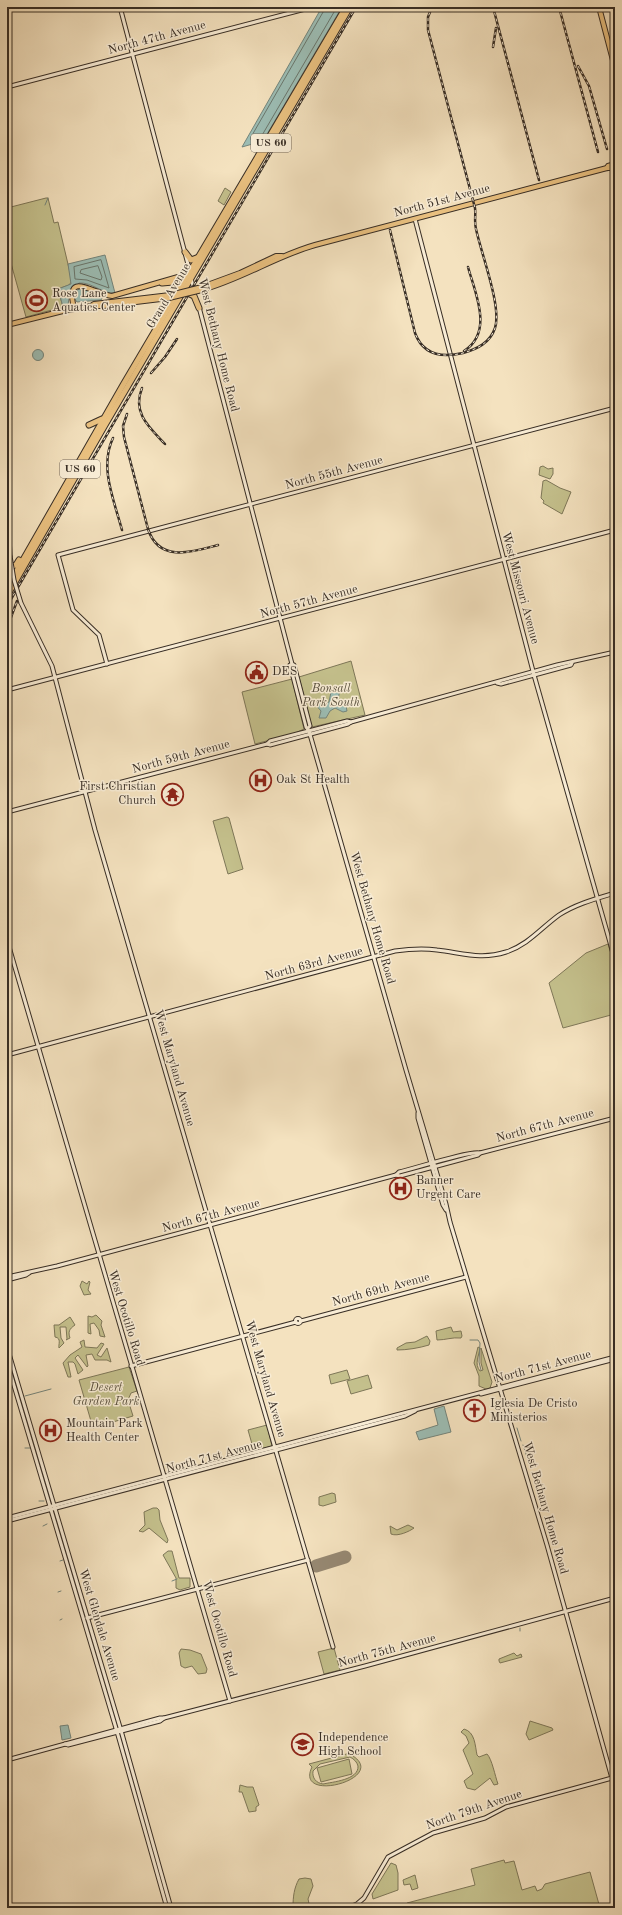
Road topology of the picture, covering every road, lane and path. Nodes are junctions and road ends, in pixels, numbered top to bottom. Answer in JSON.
{"nodes":[{"id":1,"x":120,"y":7,"type":"edge"},
{"id":2,"x":313,"y":7,"type":"edge"},
{"id":3,"x":346,"y":7,"type":"edge"},
{"id":4,"x":350,"y":7,"type":"edge"},
{"id":5,"x":599,"y":7,"type":"edge"},
{"id":6,"x":132,"y":54,"type":"junction"},
{"id":7,"x":615,"y":68,"type":"edge"},
{"id":8,"x":7,"y":87,"type":"edge"},
{"id":9,"x":615,"y":164,"type":"edge"},
{"id":10,"x":607,"y":168,"type":"junction"},
{"id":11,"x":615,"y":168,"type":"edge"},
{"id":12,"x":415,"y":219,"type":"junction"},
{"id":13,"x":185,"y":252,"type":"junction"},
{"id":14,"x":199,"y":256,"type":"junction"},
{"id":15,"x":189,"y":276,"type":"junction"},
{"id":16,"x":162,"y":283,"type":"junction"},
{"id":17,"x":178,"y":296,"type":"junction"},
{"id":18,"x":74,"y":308,"type":"junction"},
{"id":19,"x":199,"y":308,"type":"junction"},
{"id":20,"x":7,"y":325,"type":"edge"},
{"id":21,"x":615,"y":408,"type":"edge"},
{"id":22,"x":99,"y":423,"type":"junction"},
{"id":23,"x":97,"y":435,"type":"junction"},
{"id":24,"x":474,"y":445,"type":"junction"},
{"id":25,"x":65,"y":486,"type":"junction"},
{"id":26,"x":7,"y":494,"type":"edge"},
{"id":27,"x":62,"y":500,"type":"junction"},
{"id":28,"x":250,"y":504,"type":"junction"},
{"id":29,"x":7,"y":506,"type":"edge"},
{"id":30,"x":615,"y":530,"type":"edge"},
{"id":31,"x":39,"y":531,"type":"junction"},
{"id":32,"x":504,"y":560,"type":"junction"},
{"id":33,"x":7,"y":567,"type":"edge"},
{"id":34,"x":7,"y":574,"type":"edge"},
{"id":35,"x":7,"y":587,"type":"edge"},
{"id":36,"x":7,"y":596,"type":"edge"},
{"id":37,"x":280,"y":619,"type":"junction"},
{"id":38,"x":615,"y":652,"type":"edge"},
{"id":39,"x":107,"y":664,"type":"junction"},
{"id":40,"x":534,"y":673,"type":"junction"},
{"id":41,"x":294,"y":675,"type":"junction"},
{"id":42,"x":55,"y":678,"type":"junction"},
{"id":43,"x":7,"y":690,"type":"edge"},
{"id":44,"x":309,"y":731,"type":"junction"},
{"id":45,"x":85,"y":792,"type":"junction"},
{"id":46,"x":7,"y":812,"type":"edge"},
{"id":47,"x":615,"y":893,"type":"edge"},
{"id":48,"x":597,"y":898,"type":"junction"},
{"id":49,"x":7,"y":940,"type":"edge"},
{"id":50,"x":374,"y":957,"type":"junction"},
{"id":51,"x":615,"y":960,"type":"edge"},
{"id":52,"x":150,"y":1017,"type":"junction"},
{"id":53,"x":38,"y":1046,"type":"junction"},
{"id":54,"x":7,"y":1054,"type":"edge"},
{"id":55,"x":615,"y":1118,"type":"edge"},
{"id":56,"x":433,"y":1165,"type":"junction"},
{"id":57,"x":210,"y":1225,"type":"junction"},
{"id":58,"x":98,"y":1255,"type":"junction"},
{"id":59,"x":29,"y":1273,"type":"junction"},
{"id":60,"x":7,"y":1277,"type":"edge"},
{"id":61,"x":466,"y":1277,"type":"junction"},
{"id":62,"x":7,"y":1280,"type":"edge"},
{"id":63,"x":243,"y":1337,"type":"junction"},
{"id":64,"x":7,"y":1347,"type":"edge"},
{"id":65,"x":615,"y":1358,"type":"edge"},
{"id":66,"x":7,"y":1362,"type":"edge"},
{"id":67,"x":131,"y":1366,"type":"junction"},
{"id":68,"x":499,"y":1389,"type":"junction"},
{"id":69,"x":27,"y":1421,"type":"junction"},
{"id":70,"x":275,"y":1448,"type":"junction"},
{"id":71,"x":164,"y":1477,"type":"junction"},
{"id":72,"x":54,"y":1507,"type":"junction"},
{"id":73,"x":50,"y":1508,"type":"junction"},
{"id":74,"x":7,"y":1519,"type":"edge"},
{"id":75,"x":308,"y":1560,"type":"junction"},
{"id":76,"x":197,"y":1589,"type":"junction"},
{"id":77,"x":615,"y":1598,"type":"edge"},
{"id":78,"x":566,"y":1611,"type":"junction"},
{"id":79,"x":88,"y":1618,"type":"junction"},
{"id":80,"x":83,"y":1619,"type":"junction"},
{"id":81,"x":333,"y":1647,"type":"dead end"},
{"id":82,"x":230,"y":1701,"type":"junction"},
{"id":83,"x":119,"y":1730,"type":"junction"},
{"id":84,"x":7,"y":1760,"type":"edge"},
{"id":85,"x":612,"y":1778,"type":"junction"},
{"id":86,"x":615,"y":1789,"type":"edge"},
{"id":87,"x":167,"y":1908,"type":"edge"},
{"id":88,"x":171,"y":1908,"type":"edge"},
{"id":89,"x":346,"y":1908,"type":"edge"}],
"edges":[{"from":1,"to":6,"type":"street","name":"West Bethany Home Road"},
{"from":2,"to":6,"type":"street","name":"North 47th Avenue"},
{"from":3,"to":14,"type":"highway","name":"Grand Avenue","number":"US 60"},
{"from":4,"to":15,"type":"highway","name":"Grand Avenue","number":"US 60"},
{"from":5,"to":7,"type":"main road"},
{"from":6,"to":8,"type":"street","name":"North 47th Avenue"},
{"from":6,"to":13,"type":"street","name":"West Bethany Home Road"},
{"from":9,"to":10,"type":"main road","name":"North 51st Avenue"},
{"from":10,"to":11,"type":"main road","name":"North 51st Avenue"},
{"from":10,"to":12,"type":"main road","name":"North 51st Avenue"},
{"from":12,"to":18,"type":"main road","name":"North 51st Avenue","bridge":true},
{"from":12,"to":24,"type":"street","name":"West Missouri Avenue"},
{"from":13,"to":14,"type":"highway"},
{"from":13,"to":15,"type":"street","name":"West Bethany Home Road"},
{"from":14,"to":15,"type":"highway","name":"Grand Avenue","number":"US 60"},
{"from":15,"to":16,"type":"main road"},
{"from":15,"to":17,"type":"highway","name":"Grand Avenue","number":"US 60"},
{"from":15,"to":19,"type":"street","name":"West Bethany Home Road"},
{"from":16,"to":17,"type":"highway"},
{"from":16,"to":18,"type":"main road"},
{"from":17,"to":19,"type":"highway"},
{"from":17,"to":22,"type":"highway","name":"Grand Avenue","number":"US 60"},
{"from":17,"to":23,"type":"highway","name":"Grand Avenue","number":"US 60"},
{"from":18,"to":20,"type":"main road","name":"North 51st Avenue"},
{"from":19,"to":28,"type":"street","name":"West Bethany Home Road"},
{"from":21,"to":24,"type":"street","name":"North 55th Avenue"},
{"from":22,"to":23,"type":"highway","name":"Grand Avenue","number":"US 60"},
{"from":22,"to":23,"type":"highway"},
{"from":23,"to":25,"type":"highway","name":"Grand Avenue","number":"US 60"},
{"from":23,"to":27,"type":"highway","name":"Grand Avenue","number":"US 60"},
{"from":24,"to":28,"type":"street","name":"North 55th Avenue"},
{"from":24,"to":32,"type":"street","name":"West Missouri Avenue"},
{"from":25,"to":27,"type":"highway"},
{"from":25,"to":31,"type":"highway","name":"Grand Avenue","number":"US 60"},
{"from":26,"to":29,"type":"street","name":"West Maryland Avenue"},
{"from":27,"to":36,"type":"highway","name":"Grand Avenue","number":"US 60"},
{"from":28,"to":37,"type":"street","name":"West Bethany Home Road"},
{"from":28,"to":39,"type":"street","name":"North 55th Avenue"},
{"from":29,"to":42,"type":"street","name":"West Maryland Avenue","bridge":true},
{"from":30,"to":32,"type":"street","name":"North 57th Avenue"},
{"from":31,"to":33,"type":"highway"},
{"from":31,"to":35,"type":"highway","name":"Grand Avenue","number":"US 60"},
{"from":32,"to":37,"type":"street","name":"North 57th Avenue"},
{"from":32,"to":40,"type":"street","name":"West Missouri Avenue"},
{"from":34,"to":35,"type":"highway"},
{"from":37,"to":39,"type":"street","name":"North 57th Avenue"},
{"from":37,"to":41,"type":"street","name":"West Bethany Home Road"},
{"from":38,"to":40,"type":"street","name":"North 59th Avenue"},
{"from":39,"to":42,"type":"street","name":"North 57th Avenue"},
{"from":40,"to":44,"type":"street","name":"North 59th Avenue"},
{"from":40,"to":48,"type":"street","name":"West Missouri Avenue"},
{"from":41,"to":44,"type":"street","name":"West Bethany Home Road"},
{"from":41,"to":44,"type":"street","name":"West Bethany Home Road"},
{"from":42,"to":43,"type":"street","name":"North 57th Avenue"},
{"from":42,"to":45,"type":"street","name":"West Maryland Avenue"},
{"from":44,"to":45,"type":"street","name":"North 59th Avenue"},
{"from":44,"to":50,"type":"street","name":"West Bethany Home Road"},
{"from":45,"to":46,"type":"street","name":"North 59th Avenue"},
{"from":45,"to":52,"type":"street","name":"West Maryland Avenue"},
{"from":47,"to":48,"type":"street","name":"North 63rd Avenue"},
{"from":48,"to":50,"type":"street","name":"North 63rd Avenue"},
{"from":48,"to":51,"type":"street","name":"West Missouri Avenue"},
{"from":49,"to":53,"type":"street","name":"West Ocotillo Road"},
{"from":50,"to":52,"type":"street","name":"North 63rd Avenue"},
{"from":50,"to":56,"type":"street","name":"West Bethany Home Road"},
{"from":52,"to":53,"type":"street","name":"North 63rd Avenue"},
{"from":52,"to":57,"type":"street","name":"West Maryland Avenue"},
{"from":53,"to":54,"type":"street","name":"North 63rd Avenue"},
{"from":53,"to":58,"type":"street","name":"West Ocotillo Road"},
{"from":55,"to":56,"type":"street","name":"North 67th Avenue"},
{"from":56,"to":57,"type":"street","name":"North 67th Avenue"},
{"from":56,"to":61,"type":"street","name":"West Bethany Home Road"},
{"from":57,"to":58,"type":"street","name":"North 67th Avenue"},
{"from":57,"to":63,"type":"street","name":"West Maryland Avenue"},
{"from":58,"to":59,"type":"street","name":"North 67th Avenue"},
{"from":58,"to":67,"type":"street","name":"West Ocotillo Road"},
{"from":59,"to":60,"type":"street","name":"North 67th Avenue"},
{"from":59,"to":62,"type":"street","name":"North 67th Avenue"},
{"from":61,"to":63,"type":"street","name":"North 69th Avenue"},
{"from":61,"to":68,"type":"street","name":"West Bethany Home Road"},
{"from":63,"to":67,"type":"street","name":"North 69th Avenue"},
{"from":63,"to":70,"type":"street","name":"West Maryland Avenue"},
{"from":64,"to":69,"type":"street","name":"West Glendale Avenue"},
{"from":65,"to":68,"type":"street","name":"North 71st Avenue"},
{"from":66,"to":69,"type":"street","name":"West Glendale Avenue"},
{"from":67,"to":71,"type":"street","name":"West Ocotillo Road"},
{"from":68,"to":70,"type":"street","name":"North 71st Avenue"},
{"from":68,"to":78,"type":"street","name":"West Bethany Home Road"},
{"from":69,"to":72,"type":"street","name":"West Glendale Avenue"},
{"from":69,"to":73,"type":"street","name":"West Glendale Avenue"},
{"from":70,"to":71,"type":"street","name":"North 71st Avenue"},
{"from":70,"to":75,"type":"street","name":"West Maryland Avenue"},
{"from":71,"to":72,"type":"street","name":"North 71st Avenue"},
{"from":71,"to":76,"type":"street","name":"West Ocotillo Road"},
{"from":72,"to":73,"type":"street","name":"North 71st Avenue"},
{"from":72,"to":79,"type":"street","name":"West Glendale Avenue"},
{"from":73,"to":74,"type":"street","name":"North 71st Avenue"},
{"from":73,"to":80,"type":"street","name":"West Glendale Avenue"},
{"from":75,"to":76,"type":"street"},
{"from":75,"to":81,"type":"street","name":"West Maryland Avenue"},
{"from":76,"to":79,"type":"street"},
{"from":76,"to":82,"type":"street","name":"West Ocotillo Road"},
{"from":77,"to":78,"type":"street","name":"North 75th Avenue"},
{"from":78,"to":82,"type":"street","name":"North 75th Avenue"},
{"from":78,"to":85,"type":"street","name":"West Bethany Home Road"},
{"from":79,"to":80,"type":"street"},
{"from":79,"to":83,"type":"street","name":"West Glendale Avenue"},
{"from":80,"to":83,"type":"street","name":"West Glendale Avenue"},
{"from":82,"to":83,"type":"street","name":"North 75th Avenue"},
{"from":83,"to":84,"type":"street","name":"North 75th Avenue"},
{"from":83,"to":87,"type":"street","name":"West Glendale Avenue"},
{"from":83,"to":88,"type":"street","name":"West Glendale Avenue"},
{"from":85,"to":86,"type":"street","name":"West Bethany Home Road"},
{"from":85,"to":89,"type":"street","name":"North 79th Avenue"}]}
